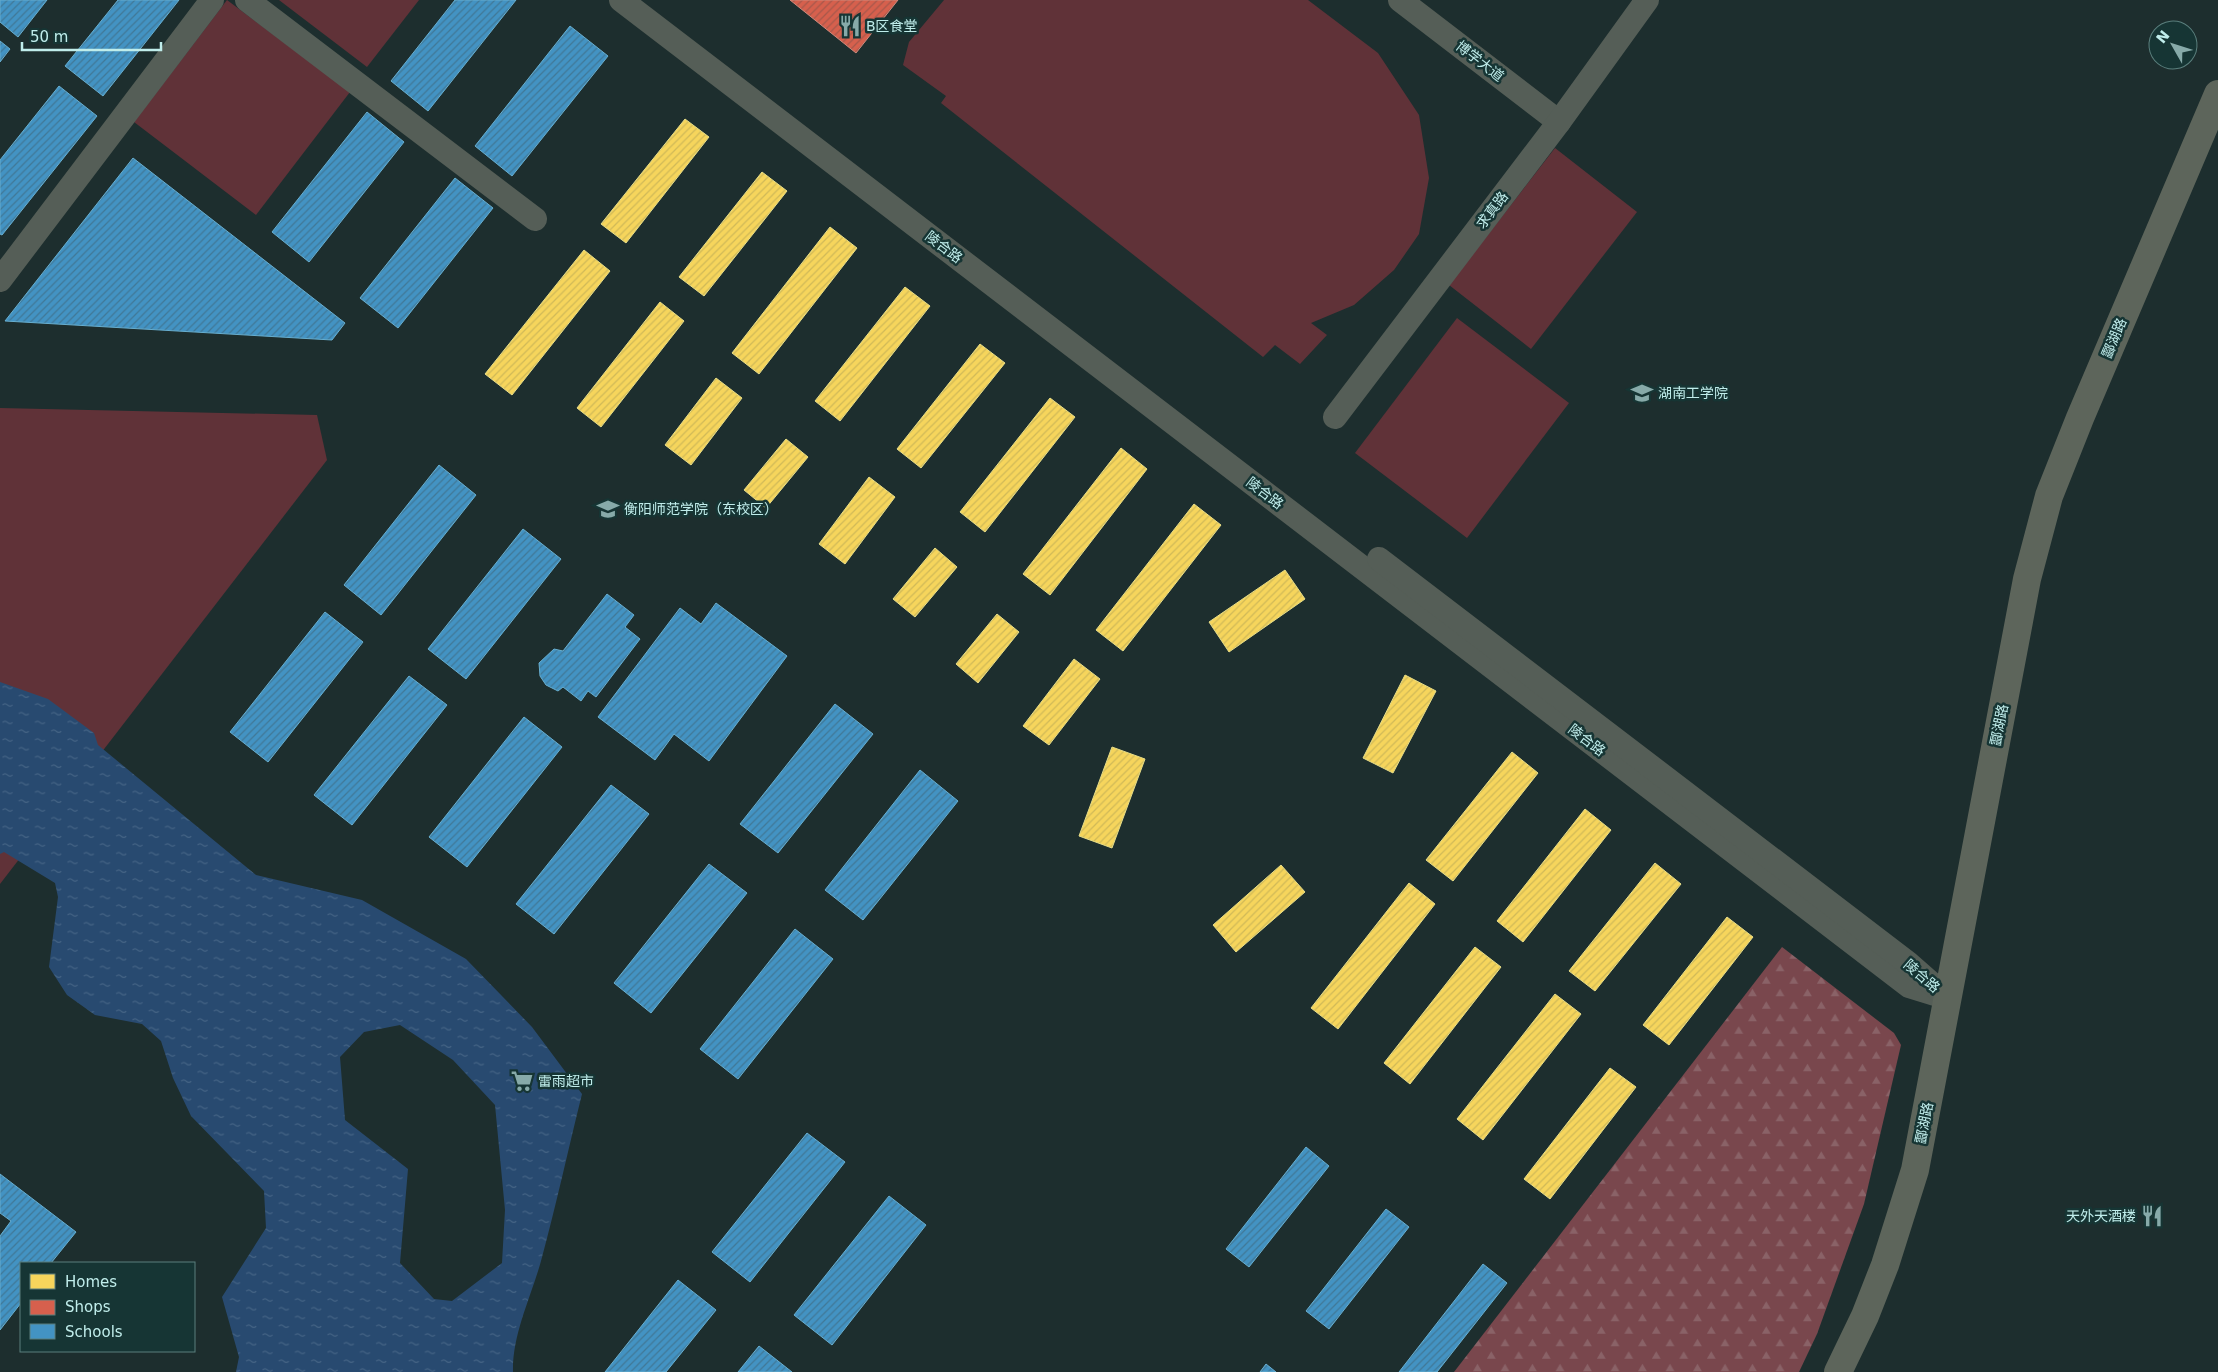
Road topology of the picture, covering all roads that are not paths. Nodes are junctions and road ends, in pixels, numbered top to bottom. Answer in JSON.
{"nodes":[{"id":1,"x":212,"y":0,"type":"edge"},
{"id":2,"x":247,"y":0,"type":"edge"},
{"id":3,"x":621,"y":0,"type":"edge"},
{"id":4,"x":646,"y":0,"type":"edge"},
{"id":5,"x":1400,"y":0,"type":"edge"},
{"id":6,"x":1647,"y":0,"type":"edge"},
{"id":7,"x":2218,"y":94,"type":"edge"},
{"id":8,"x":1559,"y":122,"type":"junction"},
{"id":9,"x":534,"y":219,"type":"dead end"},
{"id":10,"x":0,"y":280,"type":"edge"},
{"id":11,"x":1335,"y":417,"type":"dead end"},
{"id":12,"x":1948,"y":998,"type":"junction"},
{"id":13,"x":1838,"y":1372,"type":"edge"}],
"edges":[{"from":1,"to":10,"type":"street"},
{"from":2,"to":9,"type":"street"},
{"from":3,"to":12,"type":"street","name":"陵合路"},
{"from":4,"to":12,"type":"street","name":"陵合路"},
{"from":5,"to":8,"type":"street","name":"博学大道"},
{"from":6,"to":8,"type":"street","name":"求真路"},
{"from":7,"to":12,"type":"main road","name":"酃湖路"},
{"from":8,"to":11,"type":"street","name":"求真路"},
{"from":12,"to":13,"type":"main road","name":"酃湖路"}]}
